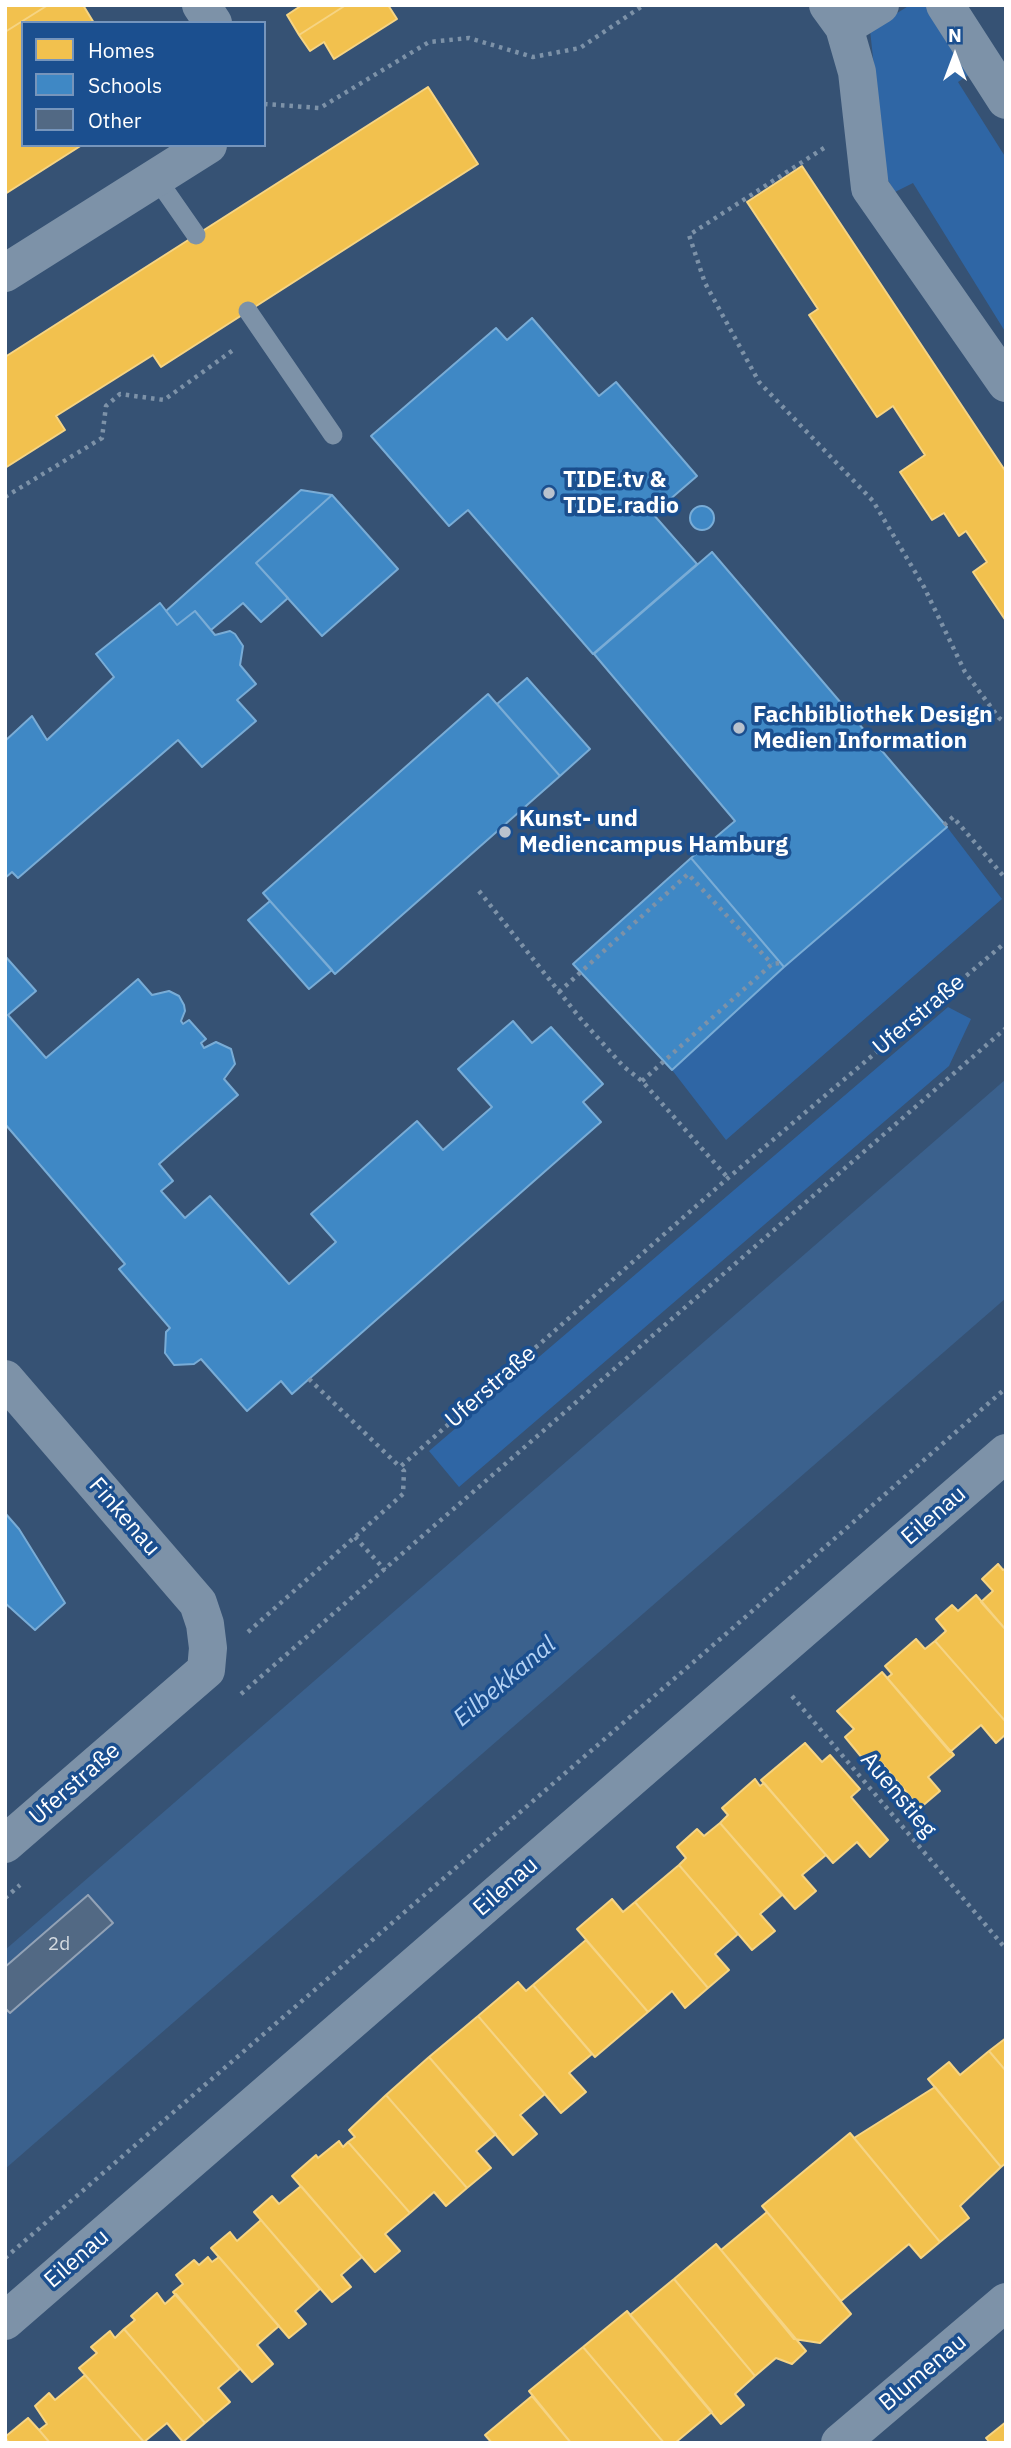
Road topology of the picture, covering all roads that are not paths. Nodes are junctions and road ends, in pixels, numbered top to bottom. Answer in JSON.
{"nodes":[{"id":1,"x":201,"y":5,"type":"edge"},
{"id":2,"x":880,"y":5,"type":"edge"},
{"id":3,"x":945,"y":5,"type":"edge"},
{"id":4,"x":836,"y":16,"type":"edge"},
{"id":5,"x":212,"y":21,"type":"edge"},
{"id":6,"x":1006,"y":100,"type":"edge"},
{"id":7,"x":205,"y":147,"type":"edge"},
{"id":8,"x":157,"y":179,"type":"junction"},
{"id":9,"x":196,"y":235,"type":"dead end"},
{"id":10,"x":5,"y":273,"type":"edge"},
{"id":11,"x":247,"y":311,"type":"dead end"},
{"id":12,"x":1006,"y":383,"type":"edge"},
{"id":13,"x":333,"y":435,"type":"dead end"},
{"id":14,"x":5,"y":1379,"type":"edge"},
{"id":15,"x":1006,"y":1453,"type":"edge"},
{"id":16,"x":206,"y":1670,"type":"joint"},
{"id":17,"x":5,"y":1844,"type":"edge"},
{"id":18,"x":1006,"y":2302,"type":"edge"},
{"id":19,"x":5,"y":2321,"type":"edge"},
{"id":20,"x":840,"y":2443,"type":"edge"}],
"edges":[{"from":1,"to":5,"type":"street"},
{"from":2,"to":4,"type":"street"},
{"from":3,"to":6,"type":"street"},
{"from":4,"to":12,"type":"street"},
{"from":7,"to":8,"type":"street"},
{"from":8,"to":9,"type":"lane"},
{"from":8,"to":10,"type":"street"},
{"from":11,"to":13,"type":"lane"},
{"from":14,"to":16,"type":"street","name":"Finkenau"},
{"from":15,"to":19,"type":"street","name":"Eilenau"},
{"from":16,"to":17,"type":"street","name":"Uferstraße"},
{"from":18,"to":20,"type":"street","name":"Blumenau"}]}
